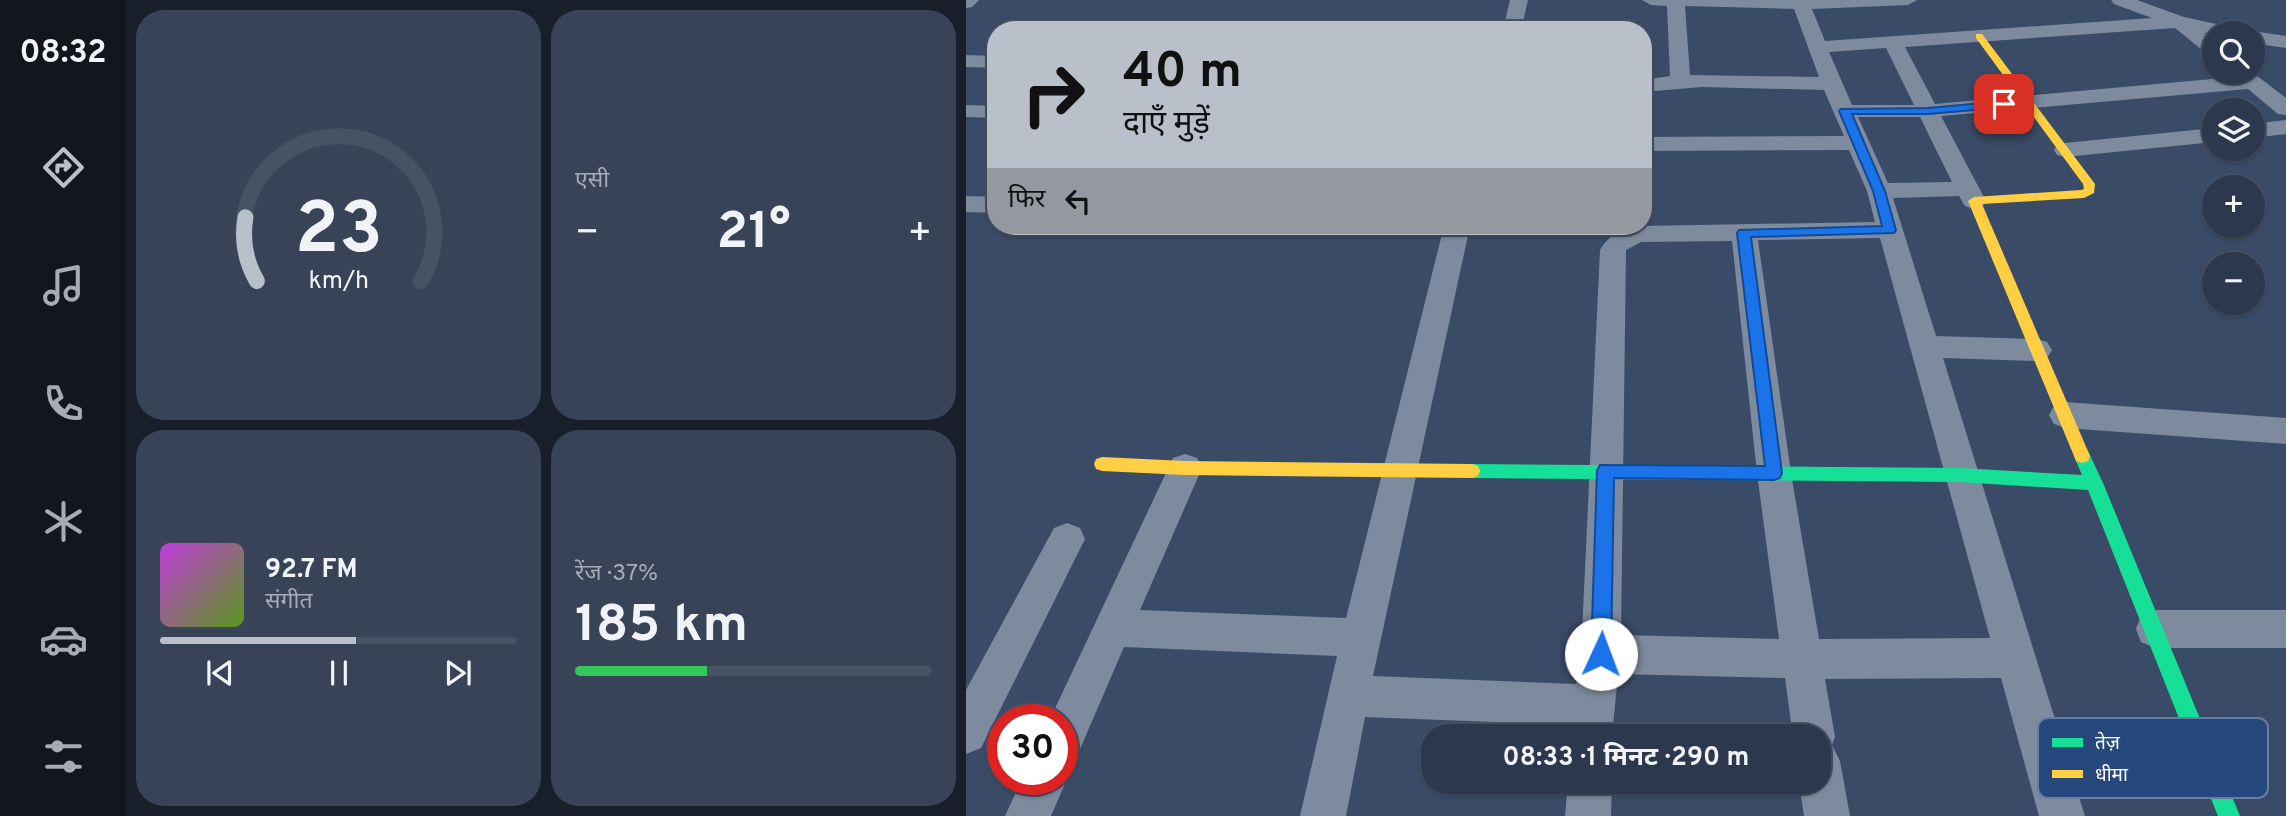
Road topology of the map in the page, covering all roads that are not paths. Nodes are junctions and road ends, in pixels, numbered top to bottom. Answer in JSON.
{"nodes":[{"id":1,"x":1519,"y":0,"type":"edge"},
{"id":2,"x":1651,"y":0,"type":"edge"},
{"id":3,"x":1908,"y":0,"type":"edge"},
{"id":4,"x":2120,"y":0,"type":"edge"},
{"id":5,"x":1676,"y":1,"type":"edge"},
{"id":6,"x":1801,"y":4,"type":"junction"},
{"id":7,"x":1514,"y":21,"type":"edge"},
{"id":8,"x":2179,"y":22,"type":"junction"},
{"id":9,"x":2202,"y":27,"type":"edge"},
{"id":10,"x":1979,"y":36,"type":"junction"},
{"id":11,"x":2265,"y":39,"type":"edge"},
{"id":12,"x":2202,"y":40,"type":"edge"},
{"id":13,"x":2286,"y":42,"type":"edge"},
{"id":14,"x":1893,"y":43,"type":"junction"},
{"id":15,"x":1818,"y":47,"type":"junction"},
{"id":16,"x":966,"y":61,"type":"edge"},
{"id":17,"x":987,"y":62,"type":"edge"},
{"id":18,"x":1680,"y":82,"type":"junction"},
{"id":19,"x":2202,"y":82,"type":"edge"},
{"id":20,"x":1652,"y":83,"type":"edge"},
{"id":21,"x":2254,"y":84,"type":"edge"},
{"id":22,"x":1838,"y":97,"type":"junction"},
{"id":23,"x":2029,"y":102,"type":"junction"},
{"id":24,"x":2286,"y":110,"type":"edge"},
{"id":25,"x":966,"y":111,"type":"edge"},
{"id":26,"x":1928,"y":111,"type":"junction"},
{"id":27,"x":987,"y":112,"type":"edge"},
{"id":28,"x":2286,"y":127,"type":"edge"},
{"id":29,"x":2265,"y":129,"type":"edge"},
{"id":30,"x":2202,"y":136,"type":"edge"},
{"id":31,"x":1857,"y":143,"type":"junction"},
{"id":32,"x":1652,"y":144,"type":"edge"},
{"id":33,"x":2065,"y":150,"type":"junction"},
{"id":34,"x":1879,"y":191,"type":"junction"},
{"id":35,"x":1970,"y":195,"type":"junction"},
{"id":36,"x":966,"y":204,"type":"edge"},
{"id":37,"x":987,"y":205,"type":"edge"},
{"id":38,"x":1652,"y":230,"type":"edge"},
{"id":39,"x":1889,"y":230,"type":"junction"},
{"id":40,"x":1744,"y":233,"type":"junction"},
{"id":41,"x":1455,"y":235,"type":"edge"},
{"id":42,"x":1631,"y":235,"type":"edge"},
{"id":43,"x":1923,"y":348,"type":"junction"},
{"id":44,"x":2037,"y":350,"type":"junction"},
{"id":45,"x":2065,"y":415,"type":"junction"},
{"id":46,"x":2286,"y":431,"type":"edge"},
{"id":47,"x":1102,"y":464,"type":"dead end"},
{"id":48,"x":1185,"y":468,"type":"junction"},
{"id":49,"x":1400,"y":468,"type":"junction"},
{"id":50,"x":1606,"y":470,"type":"junction"},
{"id":51,"x":1774,"y":473,"type":"junction"},
{"id":52,"x":1961,"y":475,"type":"junction"},
{"id":53,"x":2094,"y":483,"type":"junction"},
{"id":54,"x":1067,"y":539,"type":"dead end"},
{"id":55,"x":1113,"y":628,"type":"junction"},
{"id":56,"x":2155,"y":629,"type":"junction"},
{"id":57,"x":2286,"y":629,"type":"edge"},
{"id":58,"x":1361,"y":638,"type":"junction"},
{"id":59,"x":1601,"y":654,"type":"junction"},
{"id":60,"x":2016,"y":658,"type":"junction"},
{"id":61,"x":1802,"y":659,"type":"junction"},
{"id":62,"x":1351,"y":696,"type":"junction"},
{"id":63,"x":1078,"y":706,"type":"edge"},
{"id":64,"x":2190,"y":718,"type":"edge"},
{"id":65,"x":1592,"y":721,"type":"edge"},
{"id":66,"x":1812,"y":724,"type":"edge"},
{"id":67,"x":966,"y":733,"type":"edge"},
{"id":68,"x":2038,"y":734,"type":"edge"},
{"id":69,"x":1589,"y":794,"type":"edge"},
{"id":70,"x":1823,"y":794,"type":"edge"},
{"id":71,"x":1038,"y":795,"type":"edge"},
{"id":72,"x":2057,"y":798,"type":"edge"},
{"id":73,"x":2222,"y":798,"type":"edge"},
{"id":74,"x":1028,"y":816,"type":"edge"},
{"id":75,"x":1323,"y":816,"type":"edge"},
{"id":76,"x":1588,"y":816,"type":"edge"},
{"id":77,"x":1827,"y":816,"type":"edge"},
{"id":78,"x":2062,"y":816,"type":"edge"},
{"id":79,"x":2229,"y":816,"type":"edge"}],
"edges":[{"from":1,"to":7,"type":"street"},
{"from":2,"to":5,"type":"street"},
{"from":3,"to":6,"type":"street"},
{"from":4,"to":8,"type":"street"},
{"from":5,"to":6,"type":"street"},
{"from":5,"to":18,"type":"street"},
{"from":6,"to":15,"type":"street"},
{"from":8,"to":9,"type":"street"},
{"from":8,"to":10,"type":"street"},
{"from":8,"to":12,"type":"street"},
{"from":10,"to":14,"type":"street"},
{"from":10,"to":23,"type":"street"},
{"from":11,"to":13,"type":"street"},
{"from":14,"to":15,"type":"street"},
{"from":14,"to":26,"type":"street"},
{"from":15,"to":22,"type":"street"},
{"from":16,"to":17,"type":"street"},
{"from":18,"to":20,"type":"street"},
{"from":18,"to":22,"type":"street"},
{"from":19,"to":23,"type":"street"},
{"from":21,"to":24,"type":"street"},
{"from":22,"to":26,"type":"street"},
{"from":22,"to":31,"type":"street"},
{"from":23,"to":26,"type":"street"},
{"from":23,"to":33,"type":"street"},
{"from":25,"to":27,"type":"street"},
{"from":26,"to":35,"type":"street"},
{"from":28,"to":29,"type":"street"},
{"from":30,"to":33,"type":"street"},
{"from":31,"to":32,"type":"street"},
{"from":31,"to":34,"type":"street"},
{"from":33,"to":35,"type":"street"},
{"from":34,"to":35,"type":"street"},
{"from":34,"to":39,"type":"street"},
{"from":35,"to":44,"type":"street"},
{"from":36,"to":37,"type":"street"},
{"from":38,"to":40,"type":"street"},
{"from":39,"to":40,"type":"street"},
{"from":39,"to":43,"type":"street"},
{"from":40,"to":51,"type":"street"},
{"from":41,"to":49,"type":"street"},
{"from":42,"to":50,"type":"street"},
{"from":43,"to":44,"type":"street"},
{"from":43,"to":52,"type":"street"},
{"from":44,"to":45,"type":"street"},
{"from":45,"to":46,"type":"street"},
{"from":45,"to":53,"type":"street"},
{"from":47,"to":48,"type":"street"},
{"from":48,"to":49,"type":"street"},
{"from":48,"to":55,"type":"street"},
{"from":49,"to":50,"type":"street"},
{"from":49,"to":58,"type":"street"},
{"from":50,"to":51,"type":"street"},
{"from":50,"to":59,"type":"street"},
{"from":51,"to":52,"type":"street"},
{"from":51,"to":61,"type":"street"},
{"from":52,"to":53,"type":"street"},
{"from":52,"to":60,"type":"street"},
{"from":53,"to":56,"type":"street"},
{"from":54,"to":67,"type":"street"},
{"from":55,"to":58,"type":"street"},
{"from":55,"to":63,"type":"street"},
{"from":56,"to":57,"type":"street"},
{"from":56,"to":64,"type":"street"},
{"from":58,"to":62,"type":"street"},
{"from":59,"to":61,"type":"street"},
{"from":59,"to":65,"type":"street"},
{"from":60,"to":61,"type":"street"},
{"from":60,"to":68,"type":"street"},
{"from":61,"to":66,"type":"street"},
{"from":62,"to":65,"type":"street"},
{"from":62,"to":75,"type":"street"},
{"from":69,"to":76,"type":"street"},
{"from":70,"to":77,"type":"street"},
{"from":71,"to":74,"type":"street"},
{"from":72,"to":78,"type":"street"},
{"from":73,"to":79,"type":"street"}]}
